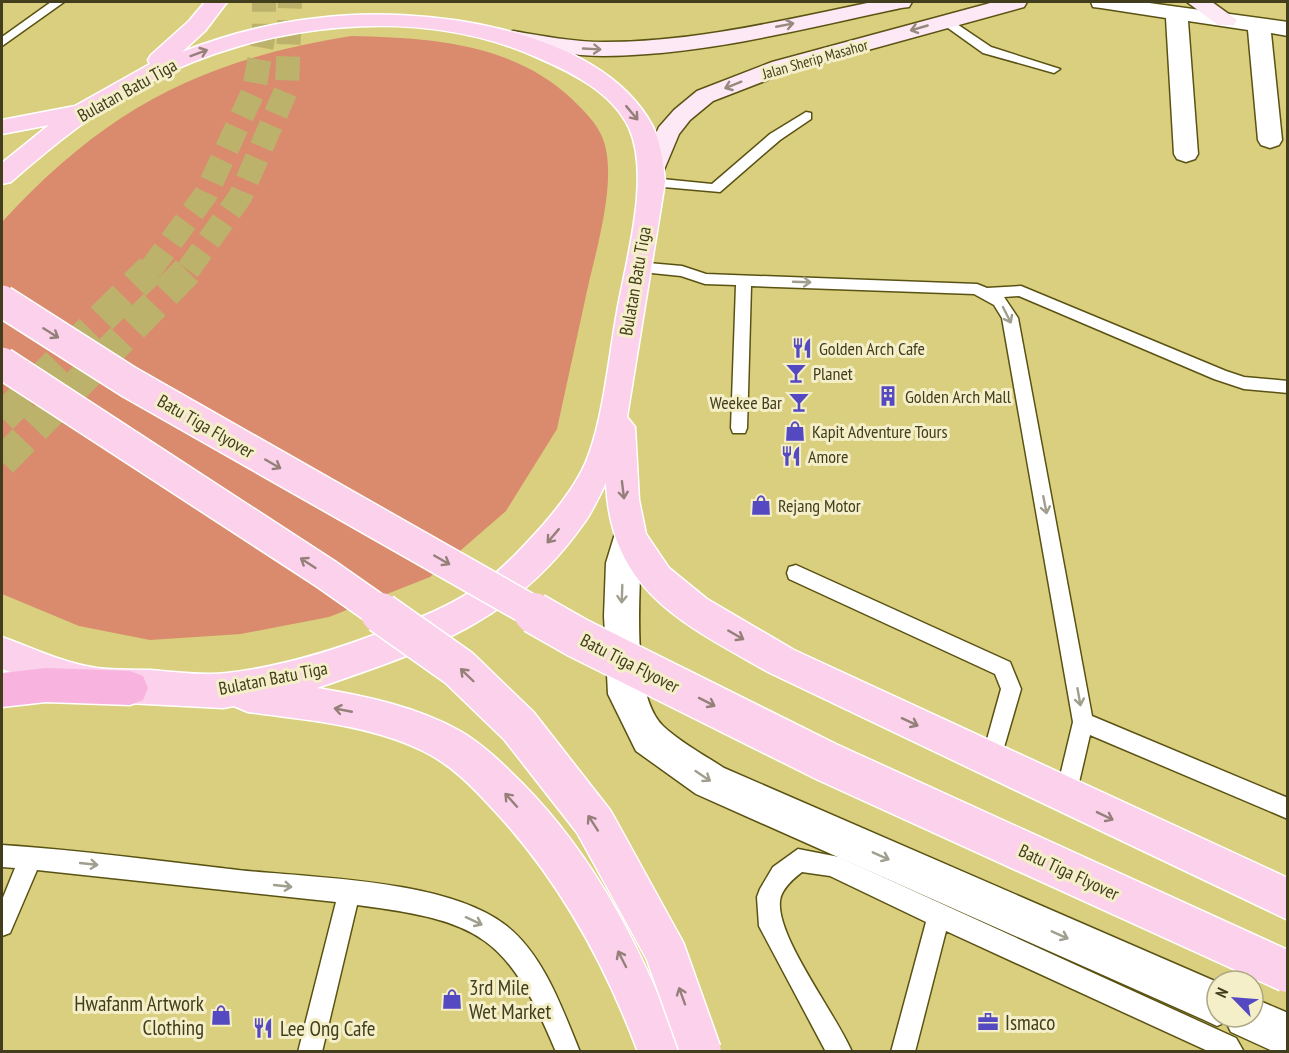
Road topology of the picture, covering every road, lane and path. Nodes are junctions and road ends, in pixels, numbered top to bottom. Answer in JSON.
{"nodes":[{"id":1,"x":58,"y":2,"type":"edge"},
{"id":2,"x":216,"y":2,"type":"edge"},
{"id":3,"x":406,"y":2,"type":"edge"},
{"id":4,"x":1016,"y":2,"type":"edge"},
{"id":5,"x":1101,"y":2,"type":"edge"},
{"id":6,"x":1198,"y":2,"type":"edge"},
{"id":7,"x":889,"y":3,"type":"edge"},
{"id":8,"x":1177,"y":13,"type":"junction"},
{"id":9,"x":945,"y":20,"type":"junction"},
{"id":10,"x":1226,"y":20,"type":"junction"},
{"id":11,"x":465,"y":25,"type":"junction"},
{"id":12,"x":1259,"y":25,"type":"junction"},
{"id":13,"x":1287,"y":29,"type":"edge"},
{"id":14,"x":513,"y":38,"type":"junction"},
{"id":15,"x":2,"y":42,"type":"edge"},
{"id":16,"x":1054,"y":69,"type":"dead end"},
{"id":17,"x":109,"y":96,"type":"junction"},
{"id":18,"x":87,"y":109,"type":"junction"},
{"id":19,"x":806,"y":116,"type":"dead end"},
{"id":20,"x":2,"y":127,"type":"edge"},
{"id":21,"x":1270,"y":140,"type":"dead end"},
{"id":22,"x":1186,"y":154,"type":"dead end"},
{"id":23,"x":2,"y":176,"type":"edge"},
{"id":24,"x":652,"y":176,"type":"junction"},
{"id":25,"x":637,"y":267,"type":"junction"},
{"id":26,"x":744,"y":280,"type":"junction"},
{"id":27,"x":987,"y":293,"type":"junction"},
{"id":28,"x":2,"y":301,"type":"edge"},
{"id":29,"x":2,"y":363,"type":"edge"},
{"id":30,"x":1287,"y":387,"type":"edge"},
{"id":31,"x":618,"y":390,"type":"junction"},
{"id":32,"x":739,"y":428,"type":"dead end"},
{"id":33,"x":630,"y":537,"type":"junction"},
{"id":34,"x":796,"y":573,"type":"dead end"},
{"id":35,"x":2,"y":653,"type":"edge"},
{"id":36,"x":130,"y":688,"type":"junction"},
{"id":37,"x":2,"y":690,"type":"edge"},
{"id":38,"x":223,"y":691,"type":"junction"},
{"id":39,"x":1083,"y":722,"type":"junction"},
{"id":40,"x":992,"y":761,"type":"junction"},
{"id":41,"x":1066,"y":797,"type":"junction"},
{"id":42,"x":1287,"y":808,"type":"edge"},
{"id":43,"x":2,"y":856,"type":"edge"},
{"id":44,"x":31,"y":858,"type":"junction"},
{"id":45,"x":349,"y":893,"type":"junction"},
{"id":46,"x":1287,"y":900,"type":"edge"},
{"id":47,"x":939,"y":916,"type":"junction"},
{"id":48,"x":2,"y":925,"type":"edge"},
{"id":49,"x":1287,"y":972,"type":"edge"},
{"id":50,"x":1205,"y":999,"type":"edge"},
{"id":51,"x":1265,"y":1025,"type":"edge"},
{"id":52,"x":1287,"y":1035,"type":"edge"},
{"id":53,"x":309,"y":1052,"type":"edge"},
{"id":54,"x":568,"y":1052,"type":"edge"},
{"id":55,"x":660,"y":1052,"type":"edge"},
{"id":56,"x":701,"y":1052,"type":"edge"},
{"id":57,"x":840,"y":1052,"type":"edge"},
{"id":58,"x":903,"y":1052,"type":"edge"},
{"id":59,"x":1232,"y":1052,"type":"edge"}],
"edges":[{"from":1,"to":15,"type":"lane"},
{"from":2,"to":17,"type":"main road"},
{"from":3,"to":11,"type":"main road"},
{"from":4,"to":9,"type":"main road","name":"Jalan Sherip Masahor"},
{"from":5,"to":8,"type":"street"},
{"from":6,"to":10,"type":"main road"},
{"from":14,"to":7,"type":"main road","name":"Jalan Sherip Masahor","one_way":true},
{"from":8,"to":10,"type":"street"},
{"from":8,"to":22,"type":"street"},
{"from":9,"to":16,"type":"lane"},
{"from":9,"to":24,"type":"main road","name":"Jalan Sherip Masahor","one_way":true},
{"from":10,"to":12,"type":"street"},
{"from":11,"to":14,"type":"main road","name":"Bulatan Batu Tiga"},
{"from":17,"to":11,"type":"main road","name":"Bulatan Batu Tiga","one_way":true},
{"from":12,"to":13,"type":"street"},
{"from":12,"to":21,"type":"street"},
{"from":14,"to":24,"type":"main road","name":"Bulatan Batu Tiga","one_way":true},
{"from":17,"to":18,"type":"main road","name":"Bulatan Batu Tiga"},
{"from":18,"to":20,"type":"main road"},
{"from":18,"to":23,"type":"main road","name":"Bulatan Batu Tiga"},
{"from":19,"to":24,"type":"lane"},
{"from":24,"to":25,"type":"main road","name":"Bulatan Batu Tiga"},
{"from":25,"to":26,"type":"lane"},
{"from":25,"to":31,"type":"main road","name":"Bulatan Batu Tiga"},
{"from":26,"to":27,"type":"lane","one_way":true},
{"from":26,"to":32,"type":"lane"},
{"from":27,"to":30,"type":"lane"},
{"from":27,"to":39,"type":"lane","one_way":true},
{"from":28,"to":49,"type":"main road","name":"Batu Tiga Flyover","one_way":true,"bridge":true},
{"from":56,"to":29,"type":"main road","one_way":true,"bridge":true},
{"from":31,"to":33,"type":"main road","one_way":true},
{"from":31,"to":38,"type":"main road","name":"Bulatan Batu Tiga","one_way":true},
{"from":33,"to":40,"type":"main road","one_way":true},
{"from":33,"to":50,"type":"street","one_way":true},
{"from":34,"to":40,"type":"lane"},
{"from":35,"to":36,"type":"main road","name":"Bulatan Batu Tiga"},
{"from":36,"to":37,"type":"highway"},
{"from":36,"to":38,"type":"main road","name":"Bulatan Batu Tiga"},
{"from":55,"to":38,"type":"main road","one_way":true},
{"from":39,"to":41,"type":"lane"},
{"from":39,"to":42,"type":"lane"},
{"from":40,"to":41,"type":"main road"},
{"from":41,"to":46,"type":"main road","one_way":true},
{"from":43,"to":44,"type":"lane"},
{"from":44,"to":45,"type":"lane","one_way":true},
{"from":44,"to":48,"type":"lane"},
{"from":45,"to":53,"type":"lane"},
{"from":45,"to":54,"type":"lane","one_way":true},
{"from":47,"to":57,"type":"lane"},
{"from":47,"to":58,"type":"lane"},
{"from":47,"to":59,"type":"lane"},
{"from":51,"to":52,"type":"street"}]}
